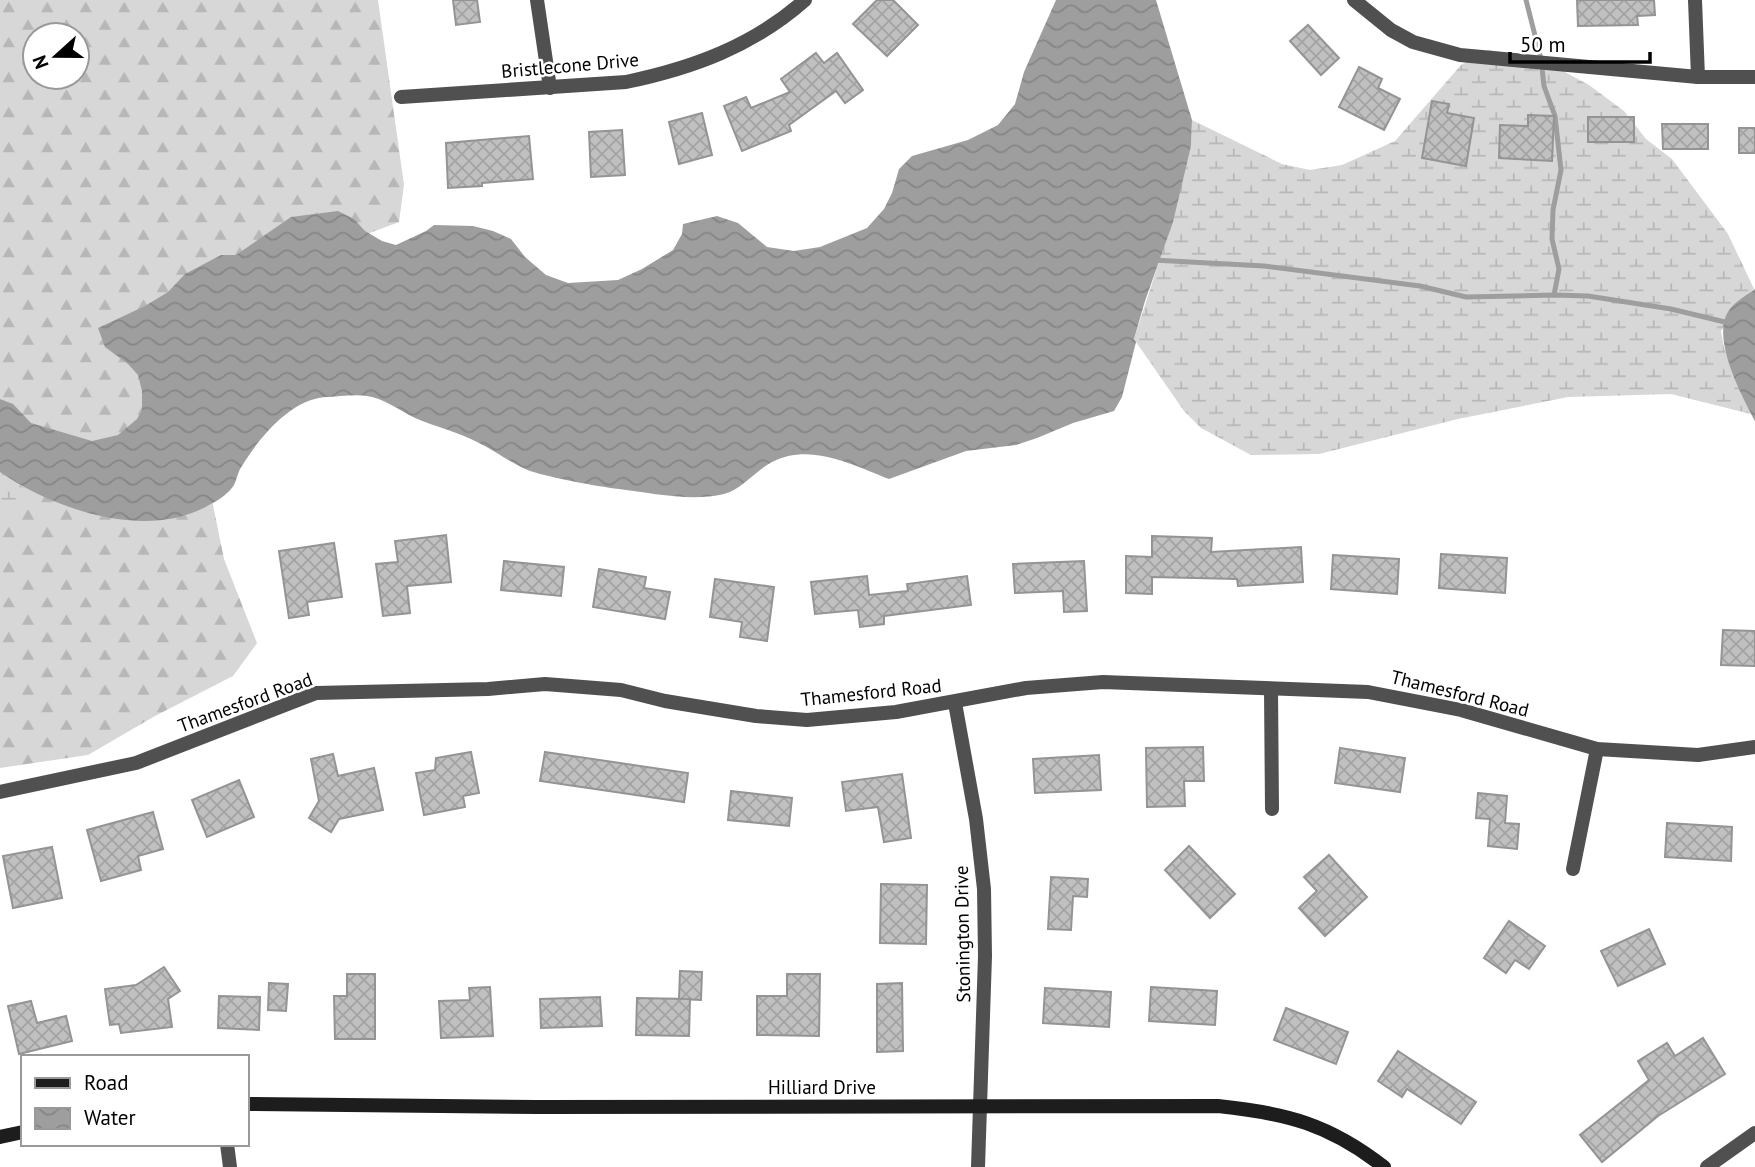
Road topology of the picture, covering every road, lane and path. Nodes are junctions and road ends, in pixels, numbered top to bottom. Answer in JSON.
{"nodes":[{"id":1,"x":537,"y":0,"type":"edge"},
{"id":2,"x":805,"y":0,"type":"edge"},
{"id":3,"x":1354,"y":0,"type":"edge"},
{"id":4,"x":1695,"y":0,"type":"edge"},
{"id":5,"x":1698,"y":77,"type":"junction"},
{"id":6,"x":1755,"y":77,"type":"edge"},
{"id":7,"x":550,"y":89,"type":"junction"},
{"id":8,"x":401,"y":97,"type":"dead end"},
{"id":9,"x":1271,"y":689,"type":"junction"},
{"id":10,"x":955,"y":703,"type":"junction"},
{"id":11,"x":1755,"y":747,"type":"edge"},
{"id":12,"x":1597,"y":749,"type":"junction"},
{"id":13,"x":0,"y":792,"type":"edge"},
{"id":14,"x":1272,"y":809,"type":"dead end"},
{"id":15,"x":1573,"y":869,"type":"dead end"},
{"id":16,"x":248,"y":1104,"type":"edge"},
{"id":17,"x":978,"y":1106,"type":"junction"},
{"id":18,"x":21,"y":1132,"type":"edge"},
{"id":19,"x":1755,"y":1133,"type":"edge"},
{"id":20,"x":0,"y":1137,"type":"edge"},
{"id":21,"x":227,"y":1146,"type":"edge"},
{"id":22,"x":230,"y":1167,"type":"edge"},
{"id":23,"x":978,"y":1167,"type":"edge"},
{"id":24,"x":1384,"y":1167,"type":"edge"},
{"id":25,"x":1707,"y":1167,"type":"edge"}],
"edges":[{"from":1,"to":7,"type":"street"},
{"from":2,"to":7,"type":"street","name":"Bristlecone Drive"},
{"from":3,"to":5,"type":"street"},
{"from":4,"to":5,"type":"street"},
{"from":5,"to":6,"type":"street"},
{"from":7,"to":8,"type":"street","name":"Bristlecone Drive"},
{"from":9,"to":10,"type":"street","name":"Thamesford Road"},
{"from":9,"to":12,"type":"street","name":"Thamesford Road"},
{"from":9,"to":14,"type":"street"},
{"from":10,"to":13,"type":"street","name":"Thamesford Road"},
{"from":10,"to":17,"type":"street","name":"Stonington Drive"},
{"from":11,"to":12,"type":"street","name":"Thamesford Road"},
{"from":12,"to":15,"type":"street"},
{"from":16,"to":17,"type":"street","name":"Hilliard Drive"},
{"from":17,"to":23,"type":"street","name":"Stonington Drive"},
{"from":17,"to":24,"type":"street","name":"Hilliard Drive"},
{"from":18,"to":20,"type":"street"},
{"from":19,"to":25,"type":"street"},
{"from":21,"to":22,"type":"street"}]}
